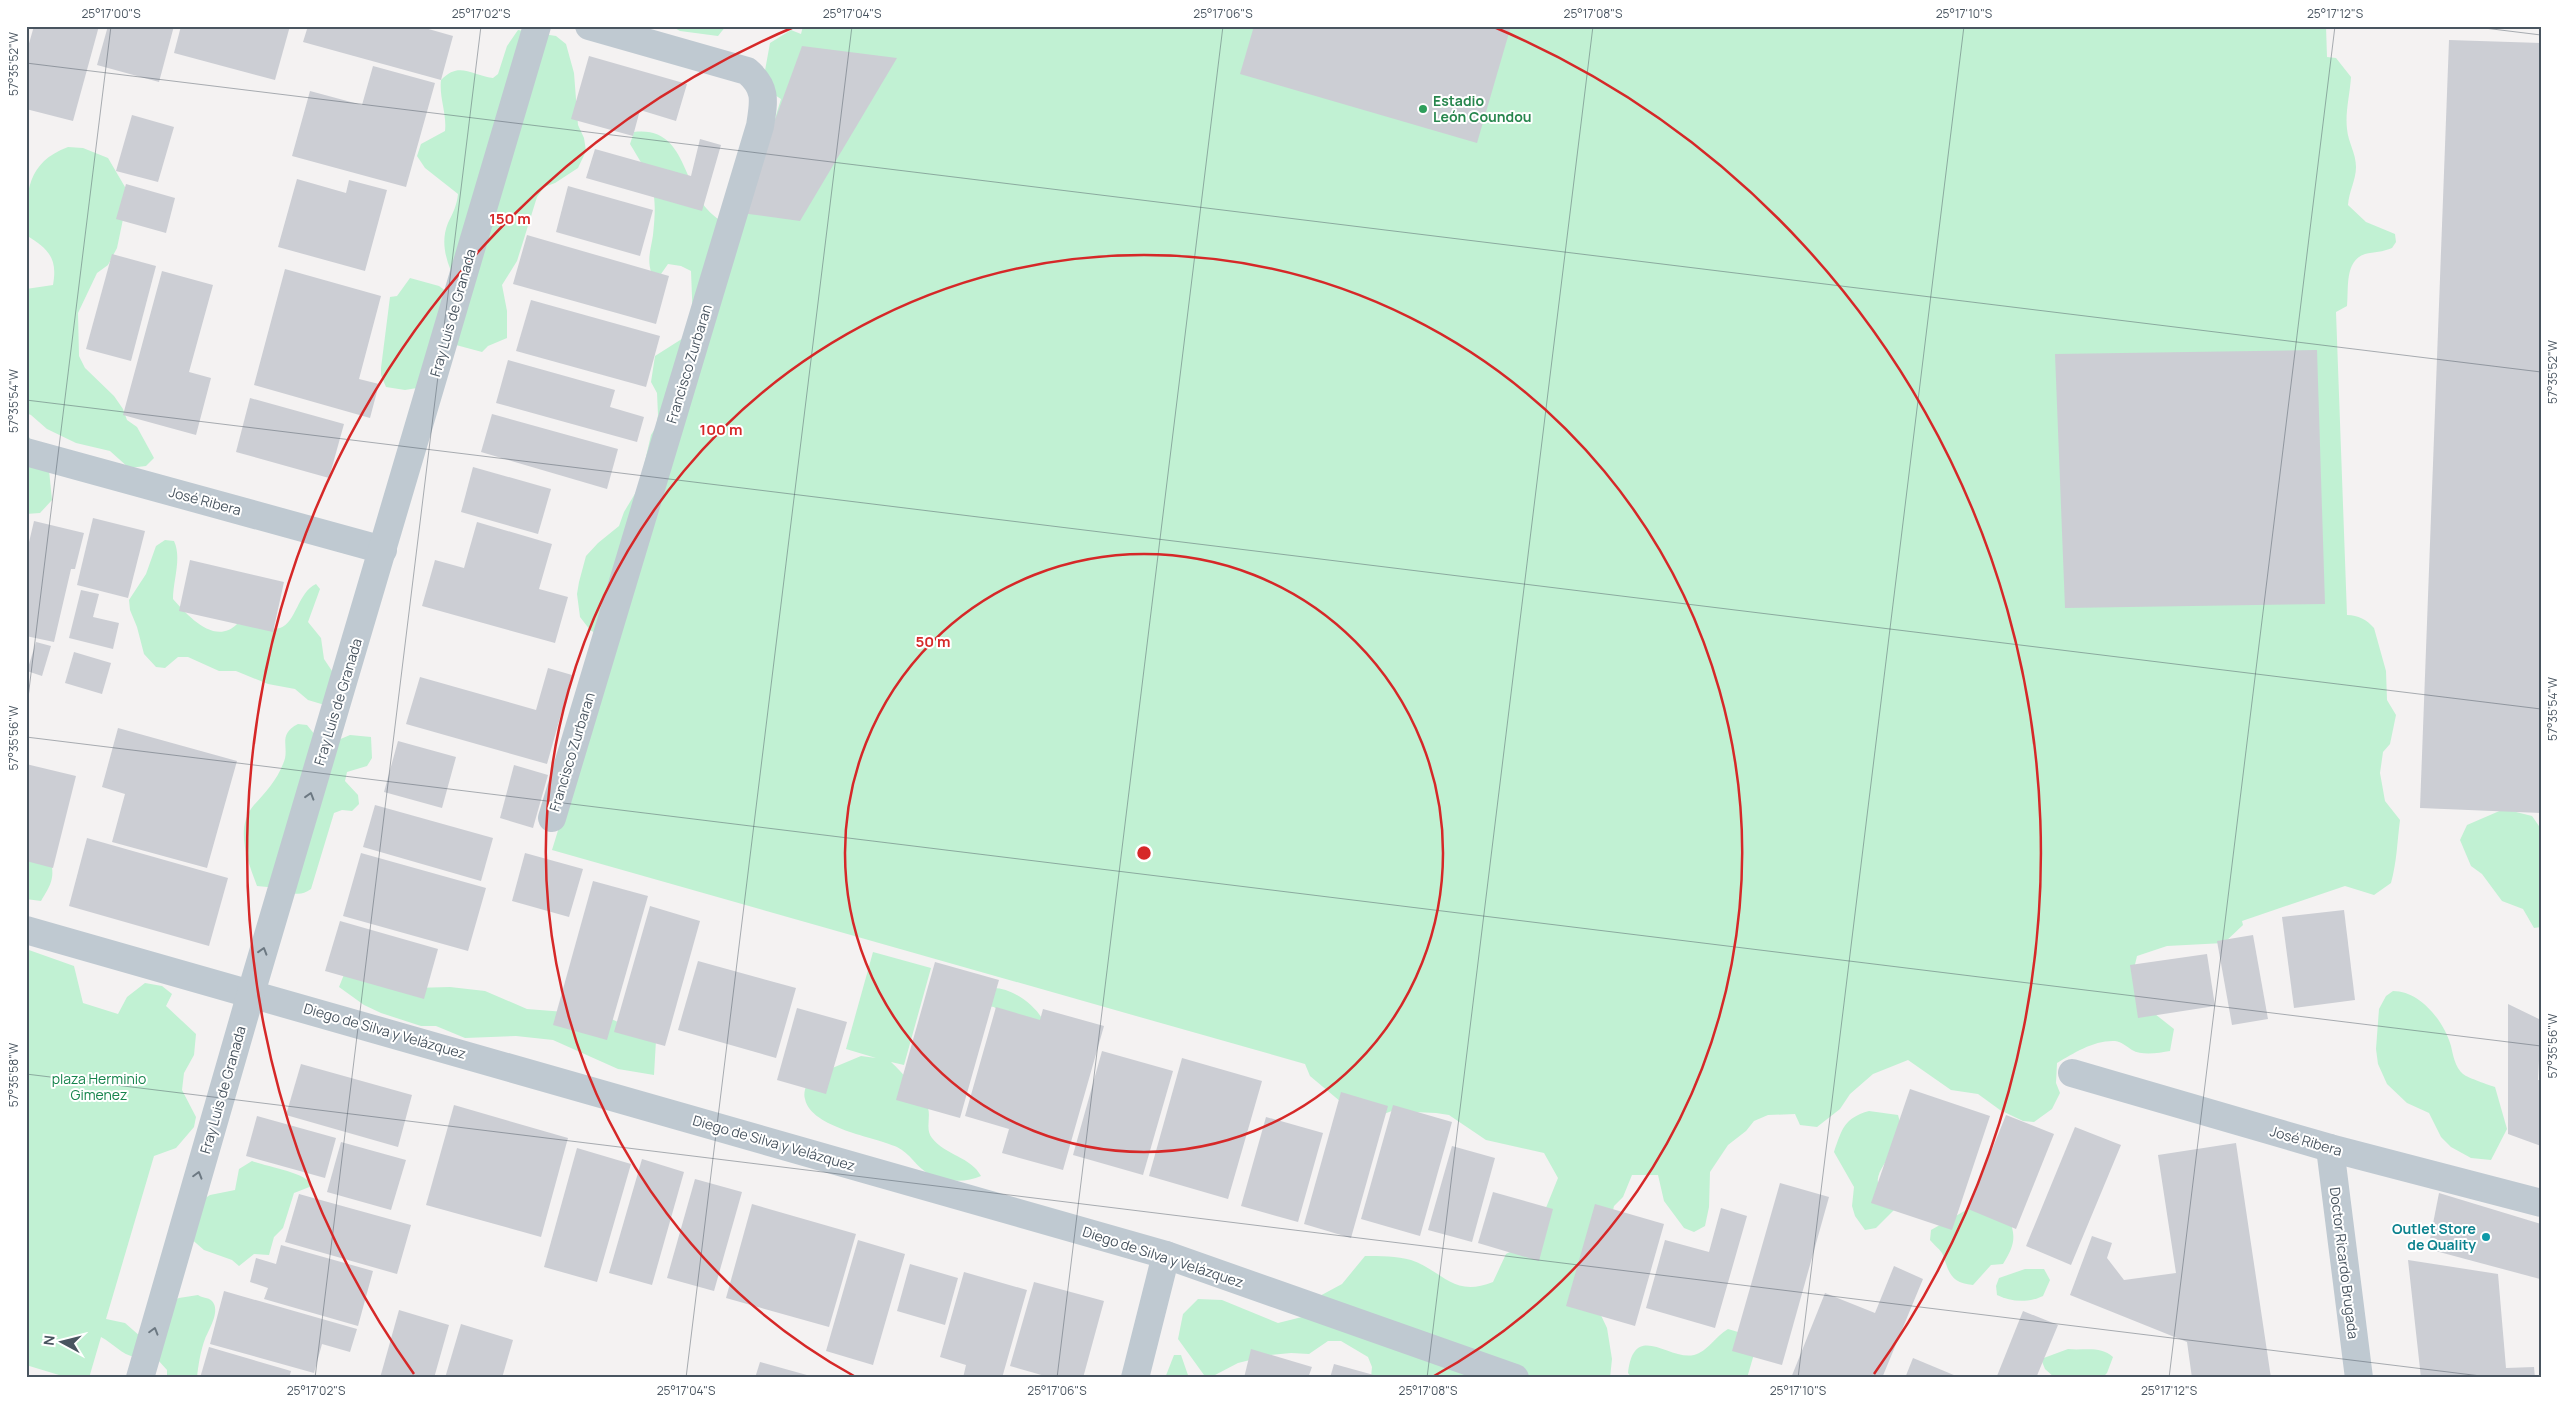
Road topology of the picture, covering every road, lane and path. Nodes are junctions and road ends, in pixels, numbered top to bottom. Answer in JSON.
{"nodes":[{"id":1,"x":537,"y":26,"type":"edge"},
{"id":2,"x":589,"y":26,"type":"edge"},
{"id":3,"x":26,"y":452,"type":"edge"},
{"id":4,"x":383,"y":550,"type":"junction"},
{"id":5,"x":552,"y":818,"type":"dead end"},
{"id":6,"x":26,"y":930,"type":"edge"},
{"id":7,"x":251,"y":993,"type":"junction"},
{"id":8,"x":2072,"y":1073,"type":"dead end"},
{"id":9,"x":2330,"y":1148,"type":"junction"},
{"id":10,"x":2541,"y":1203,"type":"edge"},
{"id":11,"x":1166,"y":1255,"type":"junction"},
{"id":12,"x":140,"y":1378,"type":"edge"},
{"id":13,"x":1135,"y":1378,"type":"edge"},
{"id":14,"x":1515,"y":1378,"type":"edge"},
{"id":15,"x":2359,"y":1378,"type":"edge"}],
"edges":[{"from":1,"to":4,"type":"street","name":"Fray Luis de Granada"},
{"from":2,"to":5,"type":"street","name":"Francisco Zurbaran"},
{"from":3,"to":4,"type":"street","name":"José Ribera"},
{"from":7,"to":4,"type":"street","name":"Fray Luis de Granada","one_way":true},
{"from":6,"to":7,"type":"street","name":"Diego de Silva y Velázquez"},
{"from":7,"to":11,"type":"street","name":"Diego de Silva y Velázquez"},
{"from":12,"to":7,"type":"street","name":"Fray Luis de Granada","one_way":true},
{"from":8,"to":9,"type":"street","name":"José Ribera"},
{"from":9,"to":10,"type":"street","name":"José Ribera"},
{"from":9,"to":15,"type":"street","name":"Doctor Ricardo Brugada"},
{"from":11,"to":13,"type":"street"},
{"from":11,"to":14,"type":"street","name":"Diego de Silva y Velázquez"}]}
